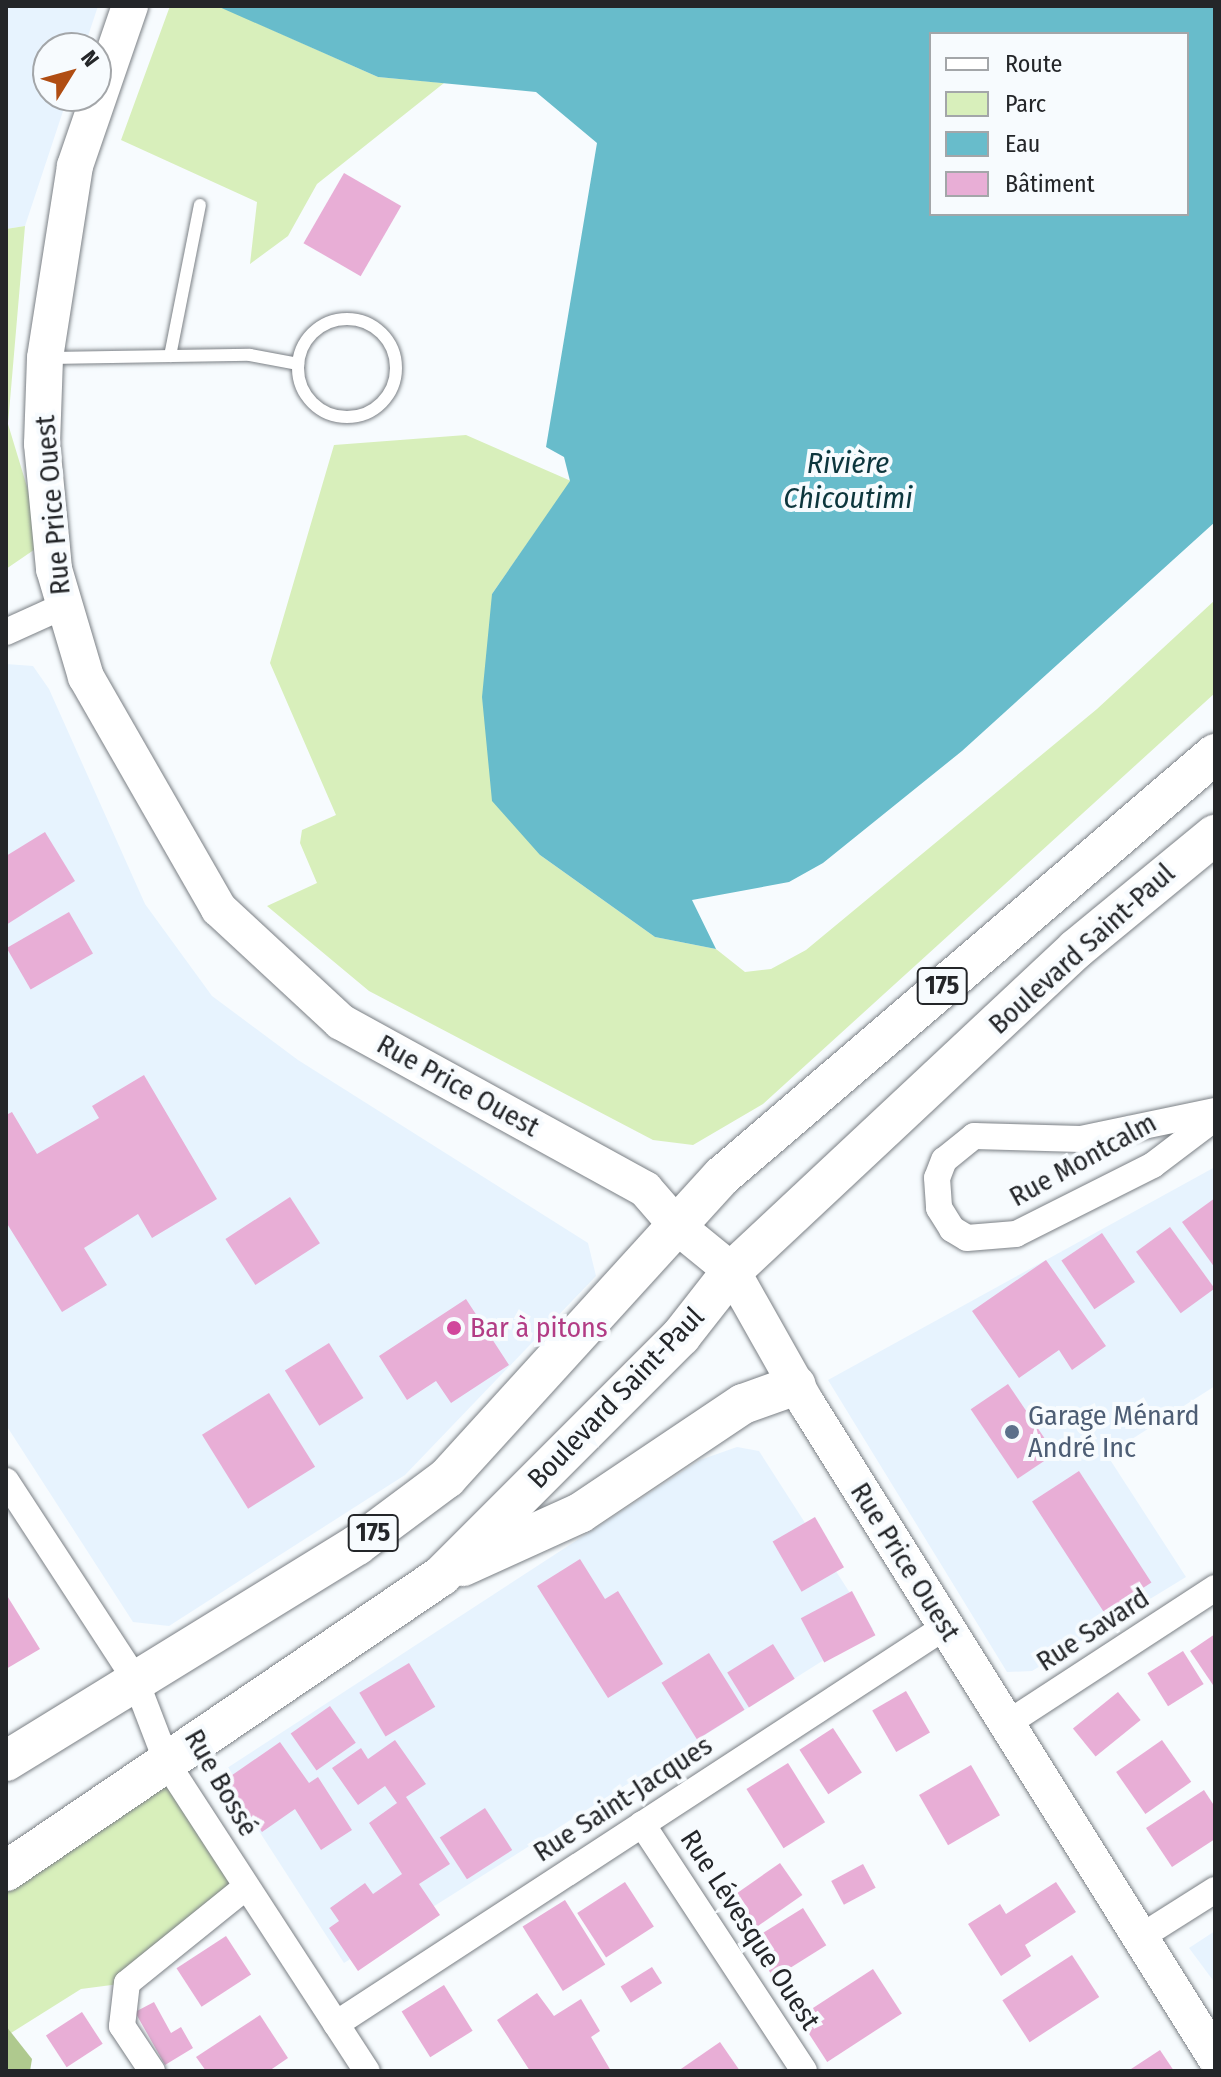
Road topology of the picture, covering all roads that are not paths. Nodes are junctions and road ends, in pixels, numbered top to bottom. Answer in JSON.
{"nodes":[{"id":1,"x":130,"y":6,"type":"edge"},
{"id":2,"x":200,"y":205,"type":"dead end"},
{"id":3,"x":170,"y":356,"type":"junction"},
{"id":4,"x":45,"y":358,"type":"junction"},
{"id":5,"x":298,"y":364,"type":"junction"},
{"id":6,"x":61,"y":607,"type":"junction"},
{"id":7,"x":6,"y":632,"type":"edge"},
{"id":8,"x":1215,"y":754,"type":"edge"},
{"id":9,"x":1215,"y":835,"type":"edge"},
{"id":10,"x":1215,"y":1111,"type":"edge"},
{"id":11,"x":1215,"y":1118,"type":"edge"},
{"id":12,"x":678,"y":1227,"type":"junction"},
{"id":13,"x":732,"y":1271,"type":"junction"},
{"id":14,"x":796,"y":1385,"type":"junction"},
{"id":15,"x":6,"y":1481,"type":"edge"},
{"id":16,"x":441,"y":1576,"type":"junction"},
{"id":17,"x":1215,"y":1588,"type":"edge"},
{"id":18,"x":945,"y":1627,"type":"junction"},
{"id":19,"x":135,"y":1679,"type":"junction"},
{"id":20,"x":1005,"y":1725,"type":"junction"},
{"id":21,"x":6,"y":1761,"type":"edge"},
{"id":22,"x":168,"y":1765,"type":"junction"},
{"id":23,"x":642,"y":1824,"type":"junction"},
{"id":24,"x":6,"y":1871,"type":"edge"},
{"id":25,"x":246,"y":1887,"type":"junction"},
{"id":26,"x":1215,"y":1890,"type":"edge"},
{"id":27,"x":1139,"y":1938,"type":"junction"},
{"id":28,"x":336,"y":2024,"type":"junction"},
{"id":29,"x":1215,"y":2057,"type":"edge"},
{"id":30,"x":152,"y":2071,"type":"edge"},
{"id":31,"x":367,"y":2071,"type":"edge"},
{"id":32,"x":804,"y":2071,"type":"edge"}],
"edges":[{"from":1,"to":4,"type":"street","name":"Rue Price Ouest"},
{"from":2,"to":3,"type":"lane"},
{"from":3,"to":4,"type":"lane"},
{"from":3,"to":5,"type":"lane"},
{"from":4,"to":6,"type":"street","name":"Rue Price Ouest"},
{"from":5,"to":5,"type":"lane"},
{"from":6,"to":7,"type":"street"},
{"from":6,"to":12,"type":"street","name":"Rue Price Ouest"},
{"from":8,"to":12,"type":"main road","number":"175"},
{"from":9,"to":13,"type":"main road","name":"Boulevard Saint-Paul","number":"175"},
{"from":10,"to":11,"type":"street","name":"Rue Montcalm"},
{"from":12,"to":13,"type":"street","name":"Rue Price Ouest"},
{"from":12,"to":19,"type":"main road","number":"175"},
{"from":13,"to":14,"type":"street","name":"Rue Price Ouest"},
{"from":13,"to":16,"type":"main road","name":"Boulevard Saint-Paul","number":"175"},
{"from":14,"to":16,"type":"main road"},
{"from":14,"to":18,"type":"street","name":"Rue Price Ouest"},
{"from":15,"to":19,"type":"street","name":"Rue Bossé"},
{"from":16,"to":22,"type":"main road","name":"Boulevard Saint-Paul","number":"175"},
{"from":17,"to":20,"type":"street","name":"Rue Savard"},
{"from":18,"to":20,"type":"street","name":"Rue Price Ouest"},
{"from":18,"to":23,"type":"street","name":"Rue Saint-Jacques"},
{"from":19,"to":21,"type":"main road","number":"175"},
{"from":19,"to":22,"type":"street","name":"Rue Bossé"},
{"from":20,"to":27,"type":"street","name":"Rue Price Ouest"},
{"from":22,"to":24,"type":"main road","name":"Boulevard Saint-Paul","number":"175"},
{"from":22,"to":25,"type":"street","name":"Rue Bossé"},
{"from":23,"to":28,"type":"street","name":"Rue Saint-Jacques"},
{"from":23,"to":32,"type":"street","name":"Rue Lévesque Ouest"},
{"from":25,"to":28,"type":"street","name":"Rue Bossé"},
{"from":25,"to":30,"type":"street"},
{"from":26,"to":27,"type":"street"},
{"from":27,"to":29,"type":"street","name":"Rue Price Ouest"},
{"from":28,"to":31,"type":"street","name":"Rue Bossé"}]}
